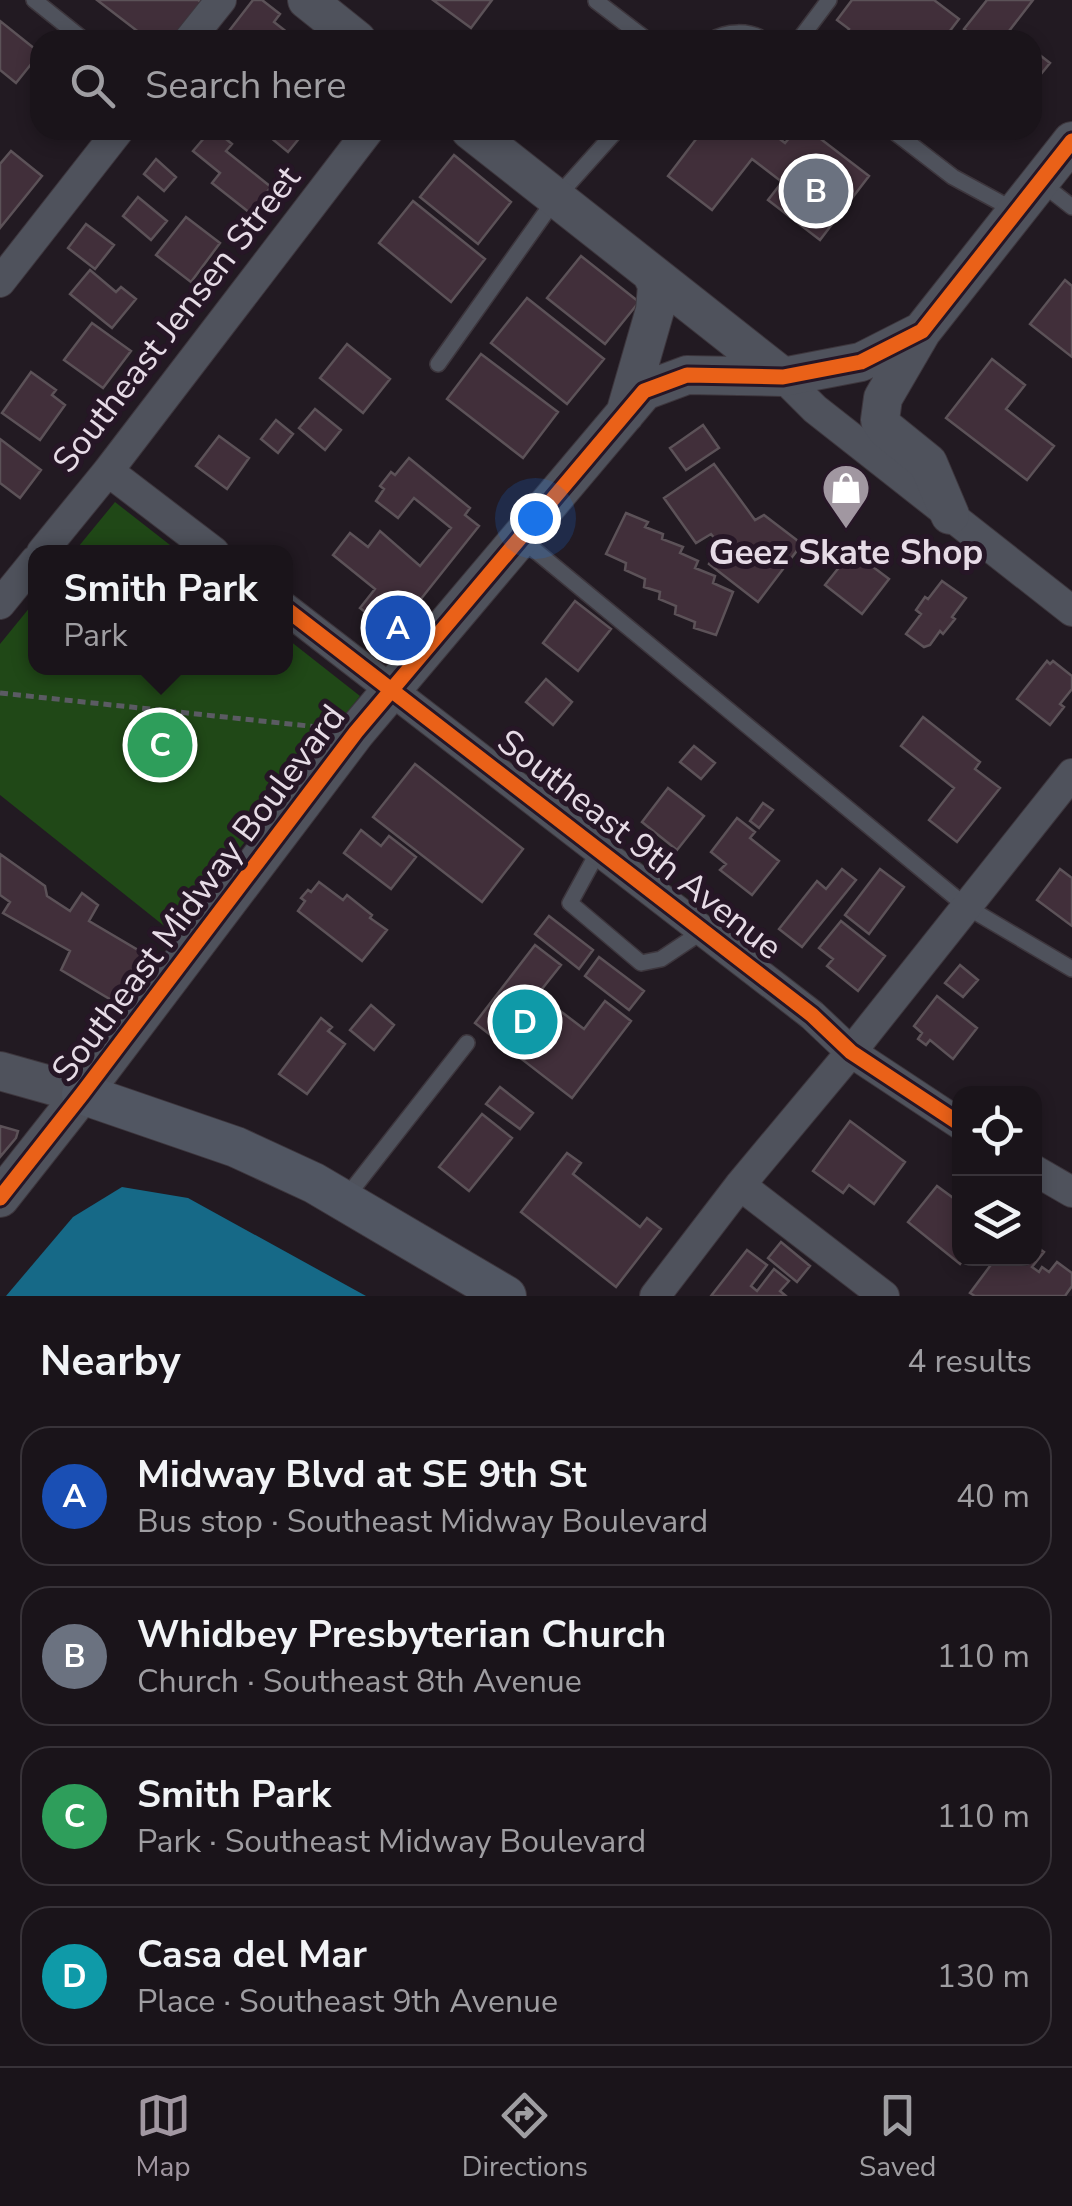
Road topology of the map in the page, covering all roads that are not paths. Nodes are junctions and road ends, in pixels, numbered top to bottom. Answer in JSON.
{"nodes":[{"id":1,"x":34,"y":0,"type":"edge"},
{"id":2,"x":220,"y":0,"type":"edge"},
{"id":3,"x":308,"y":0,"type":"edge"},
{"id":4,"x":828,"y":0,"type":"edge"},
{"id":5,"x":596,"y":1,"type":"edge"},
{"id":6,"x":72,"y":30,"type":"edge"},
{"id":7,"x":197,"y":30,"type":"edge"},
{"id":8,"x":345,"y":30,"type":"edge"},
{"id":9,"x":634,"y":30,"type":"edge"},
{"id":10,"x":806,"y":30,"type":"edge"},
{"id":11,"x":111,"y":140,"type":"edge"},
{"id":12,"x":360,"y":140,"type":"edge"},
{"id":13,"x":483,"y":140,"type":"edge"},
{"id":14,"x":608,"y":140,"type":"edge"},
{"id":15,"x":905,"y":140,"type":"edge"},
{"id":16,"x":1072,"y":141,"type":"edge"},
{"id":17,"x":1028,"y":196,"type":"junction"},
{"id":18,"x":556,"y":198,"type":"junction"},
{"id":19,"x":1072,"y":207,"type":"edge"},
{"id":20,"x":651,"y":273,"type":"junction"},
{"id":21,"x":0,"y":282,"type":"edge"},
{"id":22,"x":922,"y":331,"type":"junction"},
{"id":23,"x":438,"y":364,"type":"dead end"},
{"id":24,"x":784,"y":378,"type":"junction"},
{"id":25,"x":625,"y":414,"type":"junction"},
{"id":26,"x":108,"y":470,"type":"junction"},
{"id":27,"x":950,"y":515,"type":"junction"},
{"id":28,"x":520,"y":538,"type":"junction"},
{"id":29,"x":48,"y":545,"type":"edge"},
{"id":30,"x":205,"y":545,"type":"edge"},
{"id":31,"x":28,"y":570,"type":"edge"},
{"id":32,"x":0,"y":604,"type":"edge"},
{"id":33,"x":1072,"y":612,"type":"edge"},
{"id":34,"x":293,"y":614,"type":"edge"},
{"id":35,"x":392,"y":691,"type":"junction"},
{"id":36,"x":1072,"y":774,"type":"edge"},
{"id":37,"x":599,"y":850,"type":"junction"},
{"id":38,"x":966,"y":907,"type":"junction"},
{"id":39,"x":703,"y":930,"type":"junction"},
{"id":40,"x":1072,"y":970,"type":"edge"},
{"id":41,"x":467,"y":1043,"type":"dead end"},
{"id":42,"x":851,"y":1052,"type":"junction"},
{"id":43,"x":0,"y":1071,"type":"edge"},
{"id":44,"x":82,"y":1094,"type":"junction"},
{"id":45,"x":952,"y":1119,"type":"edge"},
{"id":46,"x":1042,"y":1175,"type":"edge"},
{"id":47,"x":740,"y":1185,"type":"junction"},
{"id":48,"x":1072,"y":1192,"type":"edge"},
{"id":49,"x":0,"y":1198,"type":"edge"},
{"id":50,"x":344,"y":1200,"type":"junction"},
{"id":51,"x":506,"y":1296,"type":"edge"},
{"id":52,"x":655,"y":1296,"type":"edge"},
{"id":53,"x":884,"y":1296,"type":"edge"}],
"edges":[{"from":1,"to":6,"type":"lane"},
{"from":2,"to":7,"type":"street"},
{"from":3,"to":8,"type":"street"},
{"from":4,"to":10,"type":"lane"},
{"from":5,"to":9,"type":"lane"},
{"from":11,"to":21,"type":"street"},
{"from":12,"to":26,"type":"street","name":"Southeast Jensen Street"},
{"from":13,"to":18,"type":"street"},
{"from":14,"to":18,"type":"lane"},
{"from":15,"to":17,"type":"lane"},
{"from":16,"to":17,"type":"street","name":"Southeast Midway Boulevard"},
{"from":17,"to":19,"type":"lane"},
{"from":17,"to":22,"type":"street","name":"Southeast Midway Boulevard"},
{"from":18,"to":20,"type":"street"},
{"from":18,"to":23,"type":"lane"},
{"from":20,"to":24,"type":"street"},
{"from":20,"to":25,"type":"street"},
{"from":22,"to":24,"type":"street","name":"Southeast Midway Boulevard"},
{"from":22,"to":27,"type":"street"},
{"from":24,"to":25,"type":"street","name":"Southeast Midway Boulevard"},
{"from":24,"to":27,"type":"street"},
{"from":25,"to":28,"type":"street","name":"Southeast Midway Boulevard"},
{"from":26,"to":29,"type":"street","name":"Southeast Jensen Street"},
{"from":26,"to":30,"type":"street"},
{"from":27,"to":33,"type":"street"},
{"from":28,"to":35,"type":"street","name":"Southeast Midway Boulevard"},
{"from":28,"to":38,"type":"lane"},
{"from":31,"to":32,"type":"street"},
{"from":34,"to":35,"type":"street","name":"Southeast 9th Avenue"},
{"from":35,"to":37,"type":"street","name":"Southeast 9th Avenue"},
{"from":35,"to":44,"type":"street","name":"Southeast Midway Boulevard"},
{"from":36,"to":38,"type":"street"},
{"from":37,"to":39,"type":"street","name":"Southeast 9th Avenue"},
{"from":37,"to":39,"type":"lane"},
{"from":38,"to":40,"type":"lane"},
{"from":38,"to":42,"type":"street"},
{"from":39,"to":42,"type":"street","name":"Southeast 9th Avenue"},
{"from":41,"to":50,"type":"lane"},
{"from":42,"to":45,"type":"street","name":"Southeast 9th Avenue"},
{"from":42,"to":47,"type":"street"},
{"from":43,"to":44,"type":"street"},
{"from":44,"to":49,"type":"street","name":"Southeast Midway Boulevard"},
{"from":44,"to":50,"type":"main road"},
{"from":46,"to":48,"type":"street"},
{"from":47,"to":52,"type":"street"},
{"from":47,"to":53,"type":"street"},
{"from":50,"to":51,"type":"main road"}]}
